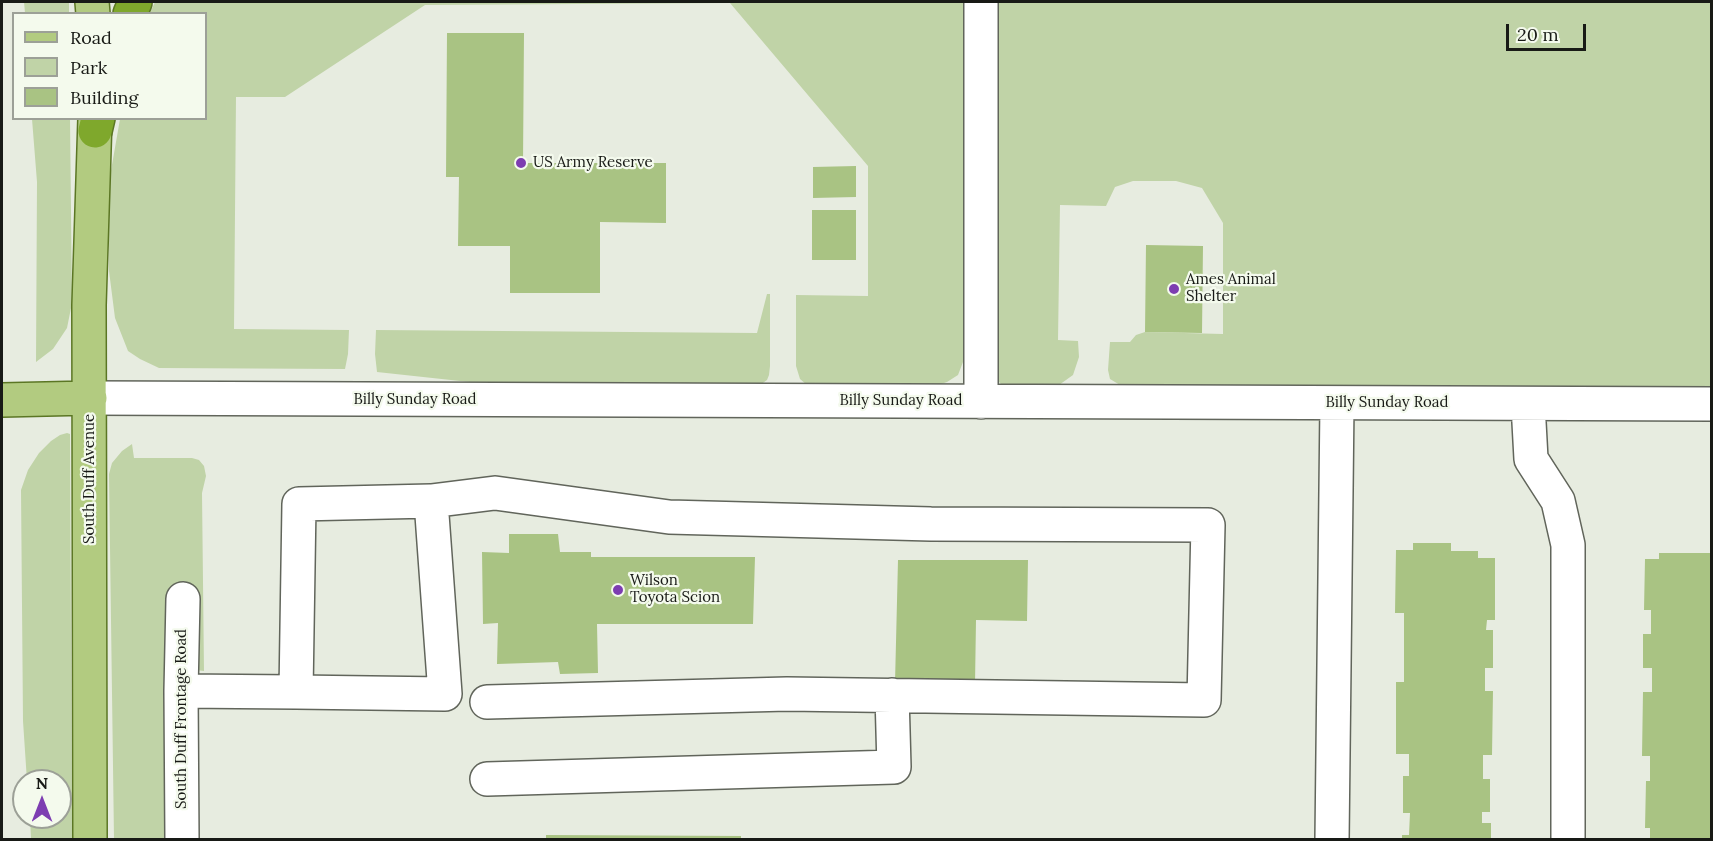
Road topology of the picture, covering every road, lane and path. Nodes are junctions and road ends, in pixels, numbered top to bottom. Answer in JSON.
{"nodes":[{"id":1,"x":981,"y":2,"type":"edge"},
{"id":2,"x":96,"y":123,"type":"edge"},
{"id":3,"x":90,"y":398,"type":"junction"},
{"id":4,"x":2,"y":400,"type":"edge"},
{"id":5,"x":981,"y":402,"type":"junction"},
{"id":6,"x":1337,"y":403,"type":"junction"},
{"id":7,"x":1528,"y":404,"type":"junction"},
{"id":8,"x":1712,"y":404,"type":"edge"},
{"id":9,"x":431,"y":501,"type":"junction"},
{"id":10,"x":183,"y":599,"type":"dead end"},
{"id":11,"x":181,"y":691,"type":"junction"},
{"id":12,"x":296,"y":692,"type":"junction"},
{"id":13,"x":892,"y":695,"type":"junction"},
{"id":14,"x":487,"y":702,"type":"dead end"},
{"id":15,"x":487,"y":779,"type":"dead end"},
{"id":16,"x":90,"y":840,"type":"edge"},
{"id":17,"x":182,"y":840,"type":"edge"},
{"id":18,"x":1332,"y":840,"type":"edge"},
{"id":19,"x":1568,"y":840,"type":"edge"}],
"edges":[{"from":1,"to":5,"type":"street"},
{"from":2,"to":3,"type":"main road","name":"South Duff Avenue"},
{"from":3,"to":4,"type":"main road"},
{"from":3,"to":5,"type":"street","name":"Billy Sunday Road"},
{"from":3,"to":16,"type":"main road","name":"South Duff Avenue"},
{"from":5,"to":6,"type":"street","name":"Billy Sunday Road"},
{"from":6,"to":7,"type":"street","name":"Billy Sunday Road"},
{"from":6,"to":18,"type":"street"},
{"from":7,"to":8,"type":"street","name":"Billy Sunday Road"},
{"from":7,"to":19,"type":"street"},
{"from":9,"to":12,"type":"street"},
{"from":9,"to":12,"type":"street"},
{"from":9,"to":13,"type":"street"},
{"from":10,"to":11,"type":"street","name":"South Duff Frontage Road"},
{"from":11,"to":12,"type":"street"},
{"from":11,"to":17,"type":"street","name":"South Duff Frontage Road"},
{"from":13,"to":14,"type":"street"},
{"from":13,"to":15,"type":"street"}]}
